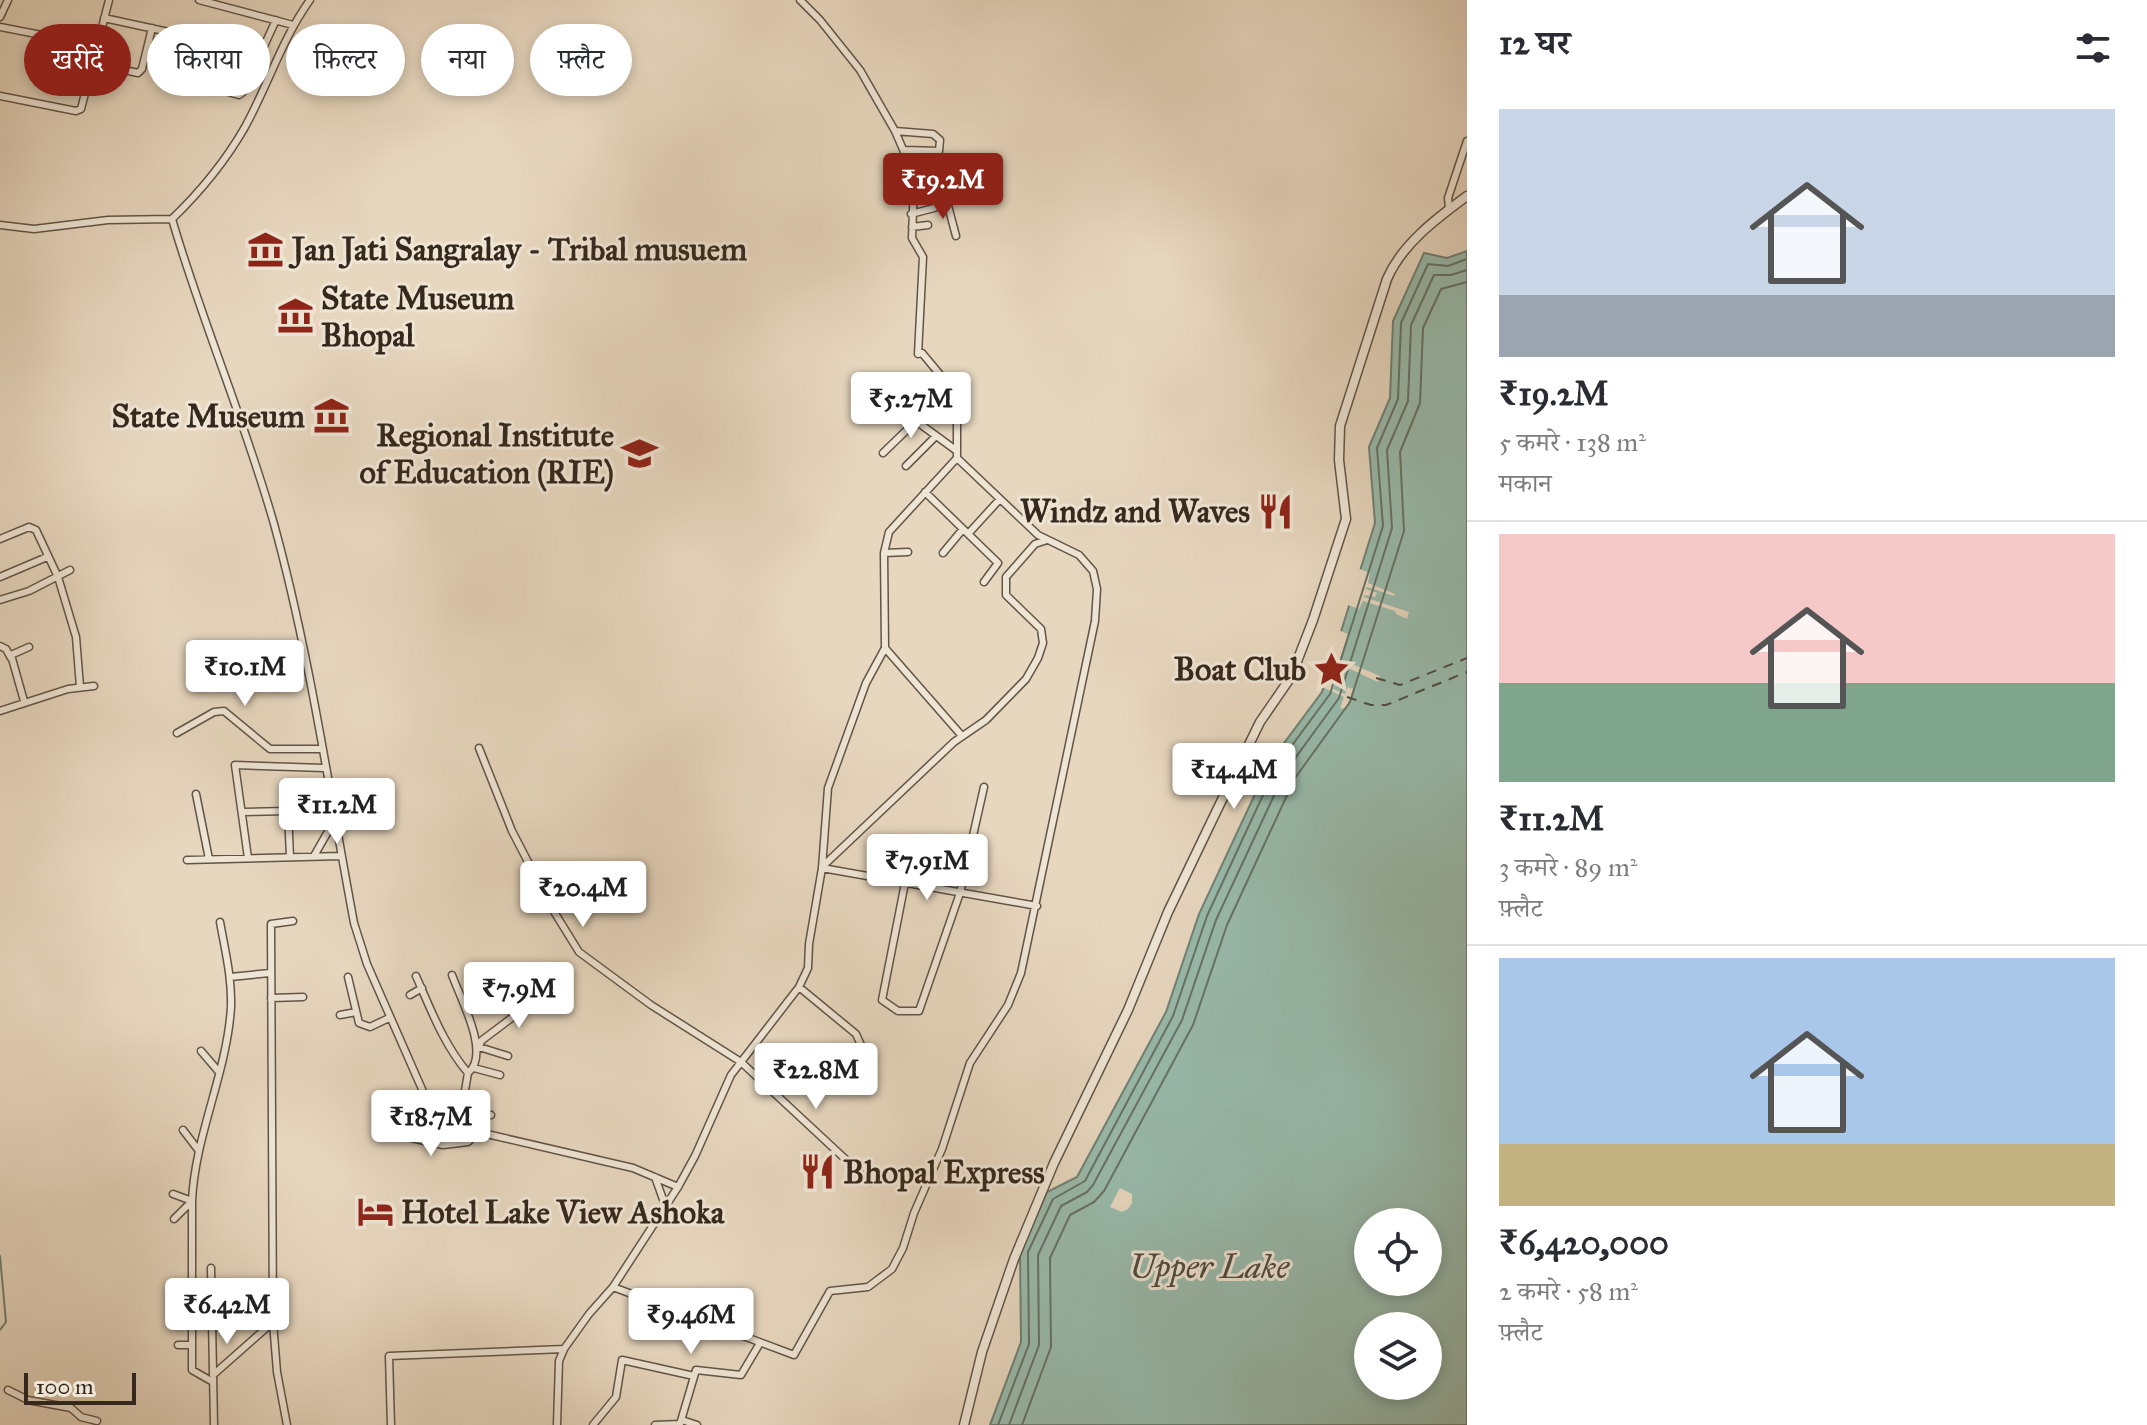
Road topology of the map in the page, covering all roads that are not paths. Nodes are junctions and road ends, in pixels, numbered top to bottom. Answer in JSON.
{"nodes":[{"id":1,"x":8,"y":0,"type":"edge"},
{"id":2,"x":109,"y":0,"type":"edge"},
{"id":3,"x":199,"y":0,"type":"edge"},
{"id":4,"x":310,"y":0,"type":"edge"},
{"id":5,"x":800,"y":0,"type":"edge"},
{"id":6,"x":222,"y":3,"type":"edge"},
{"id":7,"x":0,"y":17,"type":"edge"},
{"id":8,"x":104,"y":18,"type":"junction"},
{"id":9,"x":276,"y":20,"type":"junction"},
{"id":10,"x":103,"y":24,"type":"edge"},
{"id":11,"x":290,"y":24,"type":"edge"},
{"id":12,"x":294,"y":24,"type":"edge"},
{"id":13,"x":0,"y":27,"type":"edge"},
{"id":14,"x":147,"y":27,"type":"edge"},
{"id":15,"x":24,"y":32,"type":"edge"},
{"id":16,"x":270,"y":33,"type":"edge"},
{"id":17,"x":286,"y":40,"type":"edge"},
{"id":18,"x":147,"y":48,"type":"edge"},
{"id":19,"x":131,"y":71,"type":"edge"},
{"id":20,"x":0,"y":96,"type":"edge"},
{"id":21,"x":85,"y":96,"type":"edge"},
{"id":22,"x":895,"y":131,"type":"junction"},
{"id":23,"x":1467,"y":141,"type":"edge"},
{"id":24,"x":904,"y":150,"type":"junction"},
{"id":25,"x":960,"y":194,"type":"dead end"},
{"id":26,"x":1467,"y":196,"type":"edge"},
{"id":27,"x":947,"y":202,"type":"junction"},
{"id":28,"x":1449,"y":209,"type":"junction"},
{"id":29,"x":911,"y":214,"type":"junction"},
{"id":30,"x":172,"y":219,"type":"junction"},
{"id":31,"x":0,"y":225,"type":"edge"},
{"id":32,"x":928,"y":225,"type":"dead end"},
{"id":33,"x":912,"y":227,"type":"junction"},
{"id":34,"x":956,"y":236,"type":"dead end"},
{"id":35,"x":944,"y":379,"type":"junction"},
{"id":36,"x":901,"y":406,"type":"dead end"},
{"id":37,"x":914,"y":408,"type":"junction"},
{"id":38,"x":916,"y":421,"type":"junction"},
{"id":39,"x":936,"y":436,"type":"junction"},
{"id":40,"x":883,"y":453,"type":"dead end"},
{"id":41,"x":957,"y":454,"type":"junction"},
{"id":42,"x":906,"y":466,"type":"dead end"},
{"id":43,"x":925,"y":492,"type":"junction"},
{"id":44,"x":1000,"y":499,"type":"junction"},
{"id":45,"x":966,"y":531,"type":"junction"},
{"id":46,"x":0,"y":539,"type":"edge"},
{"id":47,"x":1047,"y":540,"type":"junction"},
{"id":48,"x":908,"y":552,"type":"dead end"},
{"id":49,"x":884,"y":553,"type":"junction"},
{"id":50,"x":943,"y":553,"type":"dead end"},
{"id":51,"x":47,"y":557,"type":"junction"},
{"id":52,"x":70,"y":570,"type":"dead end"},
{"id":53,"x":0,"y":577,"type":"edge"},
{"id":54,"x":58,"y":577,"type":"junction"},
{"id":55,"x":984,"y":582,"type":"dead end"},
{"id":56,"x":0,"y":600,"type":"edge"},
{"id":57,"x":0,"y":646,"type":"edge"},
{"id":58,"x":29,"y":647,"type":"dead end"},
{"id":59,"x":885,"y":648,"type":"junction"},
{"id":60,"x":11,"y":658,"type":"junction"},
{"id":61,"x":94,"y":686,"type":"dead end"},
{"id":62,"x":80,"y":687,"type":"junction"},
{"id":63,"x":24,"y":701,"type":"junction"},
{"id":64,"x":0,"y":711,"type":"edge"},
{"id":65,"x":177,"y":733,"type":"dead end"},
{"id":66,"x":962,"y":736,"type":"junction"},
{"id":67,"x":479,"y":748,"type":"dead end"},
{"id":68,"x":321,"y":749,"type":"junction"},
{"id":69,"x":324,"y":768,"type":"junction"},
{"id":70,"x":984,"y":787,"type":"dead end"},
{"id":71,"x":196,"y":794,"type":"dead end"},
{"id":72,"x":243,"y":812,"type":"junction"},
{"id":73,"x":335,"y":820,"type":"junction"},
{"id":74,"x":314,"y":856,"type":"junction"},
{"id":75,"x":341,"y":856,"type":"junction"},
{"id":76,"x":290,"y":857,"type":"junction"},
{"id":77,"x":248,"y":858,"type":"junction"},
{"id":78,"x":209,"y":859,"type":"junction"},
{"id":79,"x":187,"y":860,"type":"dead end"},
{"id":80,"x":822,"y":868,"type":"junction"},
{"id":81,"x":905,"y":883,"type":"junction"},
{"id":82,"x":960,"y":893,"type":"junction"},
{"id":83,"x":1037,"y":906,"type":"junction"},
{"id":84,"x":293,"y":921,"type":"dead end"},
{"id":85,"x":220,"y":922,"type":"dead end"},
{"id":86,"x":270,"y":973,"type":"junction"},
{"id":87,"x":452,"y":975,"type":"dead end"},
{"id":88,"x":416,"y":976,"type":"dead end"},
{"id":89,"x":230,"y":977,"type":"junction"},
{"id":90,"x":348,"y":977,"type":"dead end"},
{"id":91,"x":799,"y":987,"type":"junction"},
{"id":92,"x":422,"y":988,"type":"junction"},
{"id":93,"x":410,"y":995,"type":"dead end"},
{"id":94,"x":303,"y":997,"type":"dead end"},
{"id":95,"x":271,"y":998,"type":"junction"},
{"id":96,"x":538,"y":998,"type":"dead end"},
{"id":97,"x":356,"y":1012,"type":"junction"},
{"id":98,"x":340,"y":1015,"type":"dead end"},
{"id":99,"x":389,"y":1018,"type":"junction"},
{"id":100,"x":479,"y":1047,"type":"junction"},
{"id":101,"x":201,"y":1051,"type":"dead end"},
{"id":102,"x":508,"y":1056,"type":"dead end"},
{"id":103,"x":741,"y":1062,"type":"junction"},
{"id":104,"x":869,"y":1063,"type":"dead end"},
{"id":105,"x":471,"y":1071,"type":"junction"},
{"id":106,"x":219,"y":1072,"type":"junction"},
{"id":107,"x":500,"y":1075,"type":"dead end"},
{"id":108,"x":462,"y":1110,"type":"junction"},
{"id":109,"x":491,"y":1115,"type":"dead end"},
{"id":110,"x":384,"y":1121,"type":"dead end"},
{"id":111,"x":464,"y":1126,"type":"junction"},
{"id":112,"x":183,"y":1130,"type":"dead end"},
{"id":113,"x":478,"y":1132,"type":"junction"},
{"id":114,"x":199,"y":1151,"type":"junction"},
{"id":115,"x":655,"y":1177,"type":"junction"},
{"id":116,"x":870,"y":1182,"type":"dead end"},
{"id":117,"x":678,"y":1187,"type":"junction"},
{"id":118,"x":173,"y":1194,"type":"dead end"},
{"id":119,"x":192,"y":1201,"type":"junction"},
{"id":120,"x":665,"y":1205,"type":"junction"},
{"id":121,"x":174,"y":1219,"type":"dead end"},
{"id":122,"x":211,"y":1268,"type":"dead end"},
{"id":123,"x":613,"y":1287,"type":"junction"},
{"id":124,"x":273,"y":1322,"type":"junction"},
{"id":125,"x":760,"y":1343,"type":"junction"},
{"id":126,"x":178,"y":1345,"type":"dead end"},
{"id":127,"x":192,"y":1345,"type":"junction"},
{"id":128,"x":564,"y":1349,"type":"junction"},
{"id":129,"x":694,"y":1376,"type":"junction"},
{"id":130,"x":213,"y":1378,"type":"junction"},
{"id":131,"x":8,"y":1390,"type":"dead end"},
{"id":132,"x":682,"y":1420,"type":"junction"},
{"id":133,"x":97,"y":1421,"type":"dead end"},
{"id":134,"x":214,"y":1425,"type":"edge"},
{"id":135,"x":287,"y":1425,"type":"edge"},
{"id":136,"x":391,"y":1425,"type":"edge"},
{"id":137,"x":557,"y":1425,"type":"edge"},
{"id":138,"x":593,"y":1425,"type":"edge"},
{"id":139,"x":655,"y":1425,"type":"edge"},
{"id":140,"x":697,"y":1425,"type":"edge"},
{"id":141,"x":964,"y":1425,"type":"edge"}],
"edges":[{"from":1,"to":7,"type":"street"},
{"from":2,"to":8,"type":"street"},
{"from":3,"to":6,"type":"street"},
{"from":4,"to":12,"type":"street"},
{"from":5,"to":22,"type":"street"},
{"from":6,"to":9,"type":"street"},
{"from":8,"to":10,"type":"street"},
{"from":8,"to":14,"type":"street"},
{"from":9,"to":11,"type":"street"},
{"from":9,"to":16,"type":"street"},
{"from":13,"to":15,"type":"street"},
{"from":17,"to":30,"type":"street"},
{"from":18,"to":19,"type":"street"},
{"from":20,"to":21,"type":"street"},
{"from":22,"to":24,"type":"street"},
{"from":22,"to":24,"type":"street"},
{"from":23,"to":28,"type":"street"},
{"from":24,"to":29,"type":"street"},
{"from":25,"to":27,"type":"street"},
{"from":26,"to":28,"type":"street"},
{"from":27,"to":29,"type":"street"},
{"from":27,"to":34,"type":"street"},
{"from":28,"to":141,"type":"street"},
{"from":29,"to":33,"type":"street"},
{"from":30,"to":31,"type":"street"},
{"from":30,"to":68,"type":"street"},
{"from":32,"to":33,"type":"street"},
{"from":33,"to":35,"type":"street"},
{"from":35,"to":37,"type":"street"},
{"from":35,"to":41,"type":"street"},
{"from":36,"to":37,"type":"street"},
{"from":37,"to":38,"type":"street"},
{"from":38,"to":39,"type":"street"},
{"from":38,"to":40,"type":"street"},
{"from":39,"to":41,"type":"street"},
{"from":39,"to":42,"type":"street"},
{"from":41,"to":43,"type":"street"},
{"from":41,"to":44,"type":"street"},
{"from":43,"to":45,"type":"street"},
{"from":43,"to":49,"type":"street"},
{"from":44,"to":45,"type":"street"},
{"from":44,"to":47,"type":"street"},
{"from":45,"to":50,"type":"street"},
{"from":45,"to":55,"type":"street"},
{"from":46,"to":51,"type":"street"},
{"from":47,"to":66,"type":"street"},
{"from":47,"to":83,"type":"street"},
{"from":48,"to":49,"type":"street"},
{"from":49,"to":59,"type":"street"},
{"from":51,"to":53,"type":"street"},
{"from":51,"to":54,"type":"street"},
{"from":52,"to":54,"type":"street"},
{"from":54,"to":56,"type":"street"},
{"from":54,"to":62,"type":"street"},
{"from":57,"to":60,"type":"street"},
{"from":58,"to":60,"type":"street"},
{"from":59,"to":66,"type":"street"},
{"from":59,"to":80,"type":"street"},
{"from":60,"to":63,"type":"street"},
{"from":61,"to":62,"type":"street"},
{"from":62,"to":63,"type":"street"},
{"from":63,"to":64,"type":"street"},
{"from":65,"to":68,"type":"street"},
{"from":66,"to":80,"type":"street"},
{"from":67,"to":103,"type":"street"},
{"from":68,"to":69,"type":"street"},
{"from":69,"to":72,"type":"street"},
{"from":69,"to":73,"type":"street"},
{"from":70,"to":82,"type":"street"},
{"from":71,"to":78,"type":"street"},
{"from":72,"to":76,"type":"street"},
{"from":72,"to":77,"type":"street"},
{"from":73,"to":74,"type":"street"},
{"from":73,"to":75,"type":"street"},
{"from":74,"to":75,"type":"street"},
{"from":74,"to":76,"type":"street"},
{"from":75,"to":99,"type":"street"},
{"from":76,"to":77,"type":"street"},
{"from":77,"to":78,"type":"street"},
{"from":78,"to":79,"type":"street"},
{"from":80,"to":81,"type":"street"},
{"from":80,"to":91,"type":"street"},
{"from":81,"to":82,"type":"street"},
{"from":81,"to":82,"type":"street"},
{"from":82,"to":83,"type":"street"},
{"from":83,"to":125,"type":"street"},
{"from":84,"to":86,"type":"street"},
{"from":85,"to":89,"type":"street"},
{"from":86,"to":89,"type":"street"},
{"from":86,"to":95,"type":"street"},
{"from":87,"to":100,"type":"street"},
{"from":88,"to":92,"type":"street"},
{"from":89,"to":106,"type":"street"},
{"from":90,"to":97,"type":"street"},
{"from":91,"to":103,"type":"street"},
{"from":91,"to":104,"type":"street"},
{"from":92,"to":93,"type":"street"},
{"from":92,"to":105,"type":"street"},
{"from":94,"to":95,"type":"street"},
{"from":95,"to":124,"type":"street"},
{"from":96,"to":100,"type":"street"},
{"from":97,"to":98,"type":"street"},
{"from":97,"to":99,"type":"street"},
{"from":99,"to":111,"type":"street"},
{"from":100,"to":102,"type":"street"},
{"from":100,"to":105,"type":"street"},
{"from":101,"to":106,"type":"street"},
{"from":103,"to":116,"type":"street"},
{"from":103,"to":117,"type":"street"},
{"from":105,"to":107,"type":"street"},
{"from":105,"to":108,"type":"street"},
{"from":106,"to":114,"type":"street"},
{"from":108,"to":109,"type":"street"},
{"from":108,"to":111,"type":"street"},
{"from":110,"to":113,"type":"street"},
{"from":111,"to":113,"type":"street"},
{"from":112,"to":114,"type":"street"},
{"from":113,"to":115,"type":"street"},
{"from":114,"to":119,"type":"street"},
{"from":115,"to":117,"type":"street"},
{"from":115,"to":120,"type":"street"},
{"from":117,"to":120,"type":"street"},
{"from":118,"to":119,"type":"street"},
{"from":119,"to":121,"type":"street"},
{"from":119,"to":127,"type":"street"},
{"from":120,"to":123,"type":"street"},
{"from":122,"to":130,"type":"street"},
{"from":123,"to":125,"type":"street"},
{"from":123,"to":128,"type":"street"},
{"from":124,"to":130,"type":"street"},
{"from":124,"to":135,"type":"street"},
{"from":125,"to":129,"type":"street"},
{"from":126,"to":127,"type":"street"},
{"from":127,"to":130,"type":"street"},
{"from":128,"to":136,"type":"street"},
{"from":128,"to":137,"type":"street"},
{"from":129,"to":132,"type":"street"},
{"from":129,"to":138,"type":"street"},
{"from":130,"to":134,"type":"street"},
{"from":131,"to":133,"type":"street"},
{"from":132,"to":139,"type":"street"},
{"from":132,"to":140,"type":"street"}]}
